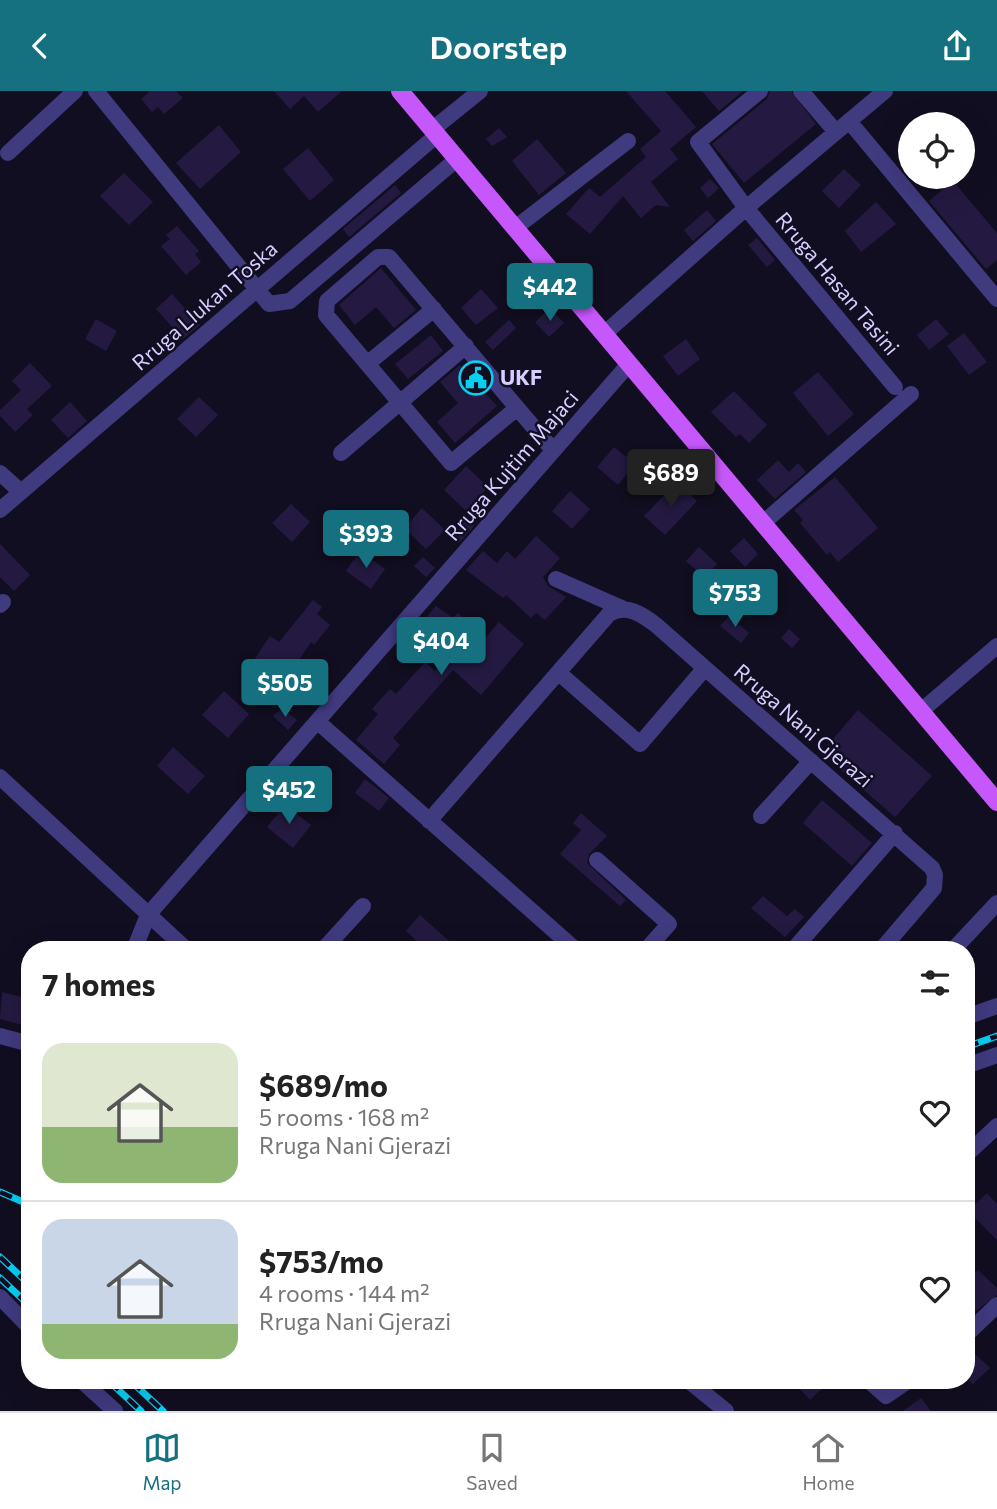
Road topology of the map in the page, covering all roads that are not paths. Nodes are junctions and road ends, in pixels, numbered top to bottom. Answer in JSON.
{"nodes":[{"id":1,"x":75,"y":91,"type":"edge"},
{"id":2,"x":96,"y":91,"type":"edge"},
{"id":3,"x":400,"y":91,"type":"edge"},
{"id":4,"x":480,"y":91,"type":"edge"},
{"id":5,"x":760,"y":91,"type":"edge"},
{"id":6,"x":801,"y":91,"type":"edge"},
{"id":7,"x":885,"y":91,"type":"edge"},
{"id":8,"x":849,"y":121,"type":"junction"},
{"id":9,"x":435,"y":132,"type":"junction"},
{"id":10,"x":836,"y":132,"type":"junction"},
{"id":11,"x":628,"y":141,"type":"dead end"},
{"id":12,"x":8,"y":153,"type":"dead end"},
{"id":13,"x":457,"y":159,"type":"junction"},
{"id":14,"x":746,"y":208,"type":"junction"},
{"id":15,"x":515,"y":228,"type":"junction"},
{"id":16,"x":256,"y":289,"type":"junction"},
{"id":17,"x":997,"y":299,"type":"edge"},
{"id":18,"x":434,"y":309,"type":"junction"},
{"id":19,"x":604,"y":334,"type":"junction"},
{"id":20,"x":466,"y":347,"type":"junction"},
{"id":21,"x":629,"y":364,"type":"junction"},
{"id":22,"x":368,"y":365,"type":"junction"},
{"id":23,"x":895,"y":387,"type":"dead end"},
{"id":24,"x":911,"y":394,"type":"dead end"},
{"id":25,"x":398,"y":402,"type":"junction"},
{"id":26,"x":517,"y":408,"type":"junction"},
{"id":27,"x":553,"y":450,"type":"junction"},
{"id":28,"x":341,"y":453,"type":"dead end"},
{"id":29,"x":0,"y":473,"type":"edge"},
{"id":30,"x":21,"y":492,"type":"junction"},
{"id":31,"x":0,"y":510,"type":"edge"},
{"id":32,"x":763,"y":523,"type":"junction"},
{"id":33,"x":556,"y":579,"type":"dead end"},
{"id":34,"x":624,"y":609,"type":"junction"},
{"id":35,"x":997,"y":646,"type":"edge"},
{"id":36,"x":705,"y":669,"type":"junction"},
{"id":37,"x":559,"y":673,"type":"junction"},
{"id":38,"x":921,"y":711,"type":"junction"},
{"id":39,"x":318,"y":722,"type":"junction"},
{"id":40,"x":811,"y":761,"type":"junction"},
{"id":41,"x":0,"y":777,"type":"edge"},
{"id":42,"x":995,"y":794,"type":"edge"},
{"id":43,"x":761,"y":816,"type":"dead end"},
{"id":44,"x":429,"y":821,"type":"junction"},
{"id":45,"x":895,"y":834,"type":"junction"},
{"id":46,"x":597,"y":860,"type":"dead end"},
{"id":47,"x":997,"y":903,"type":"edge"},
{"id":48,"x":363,"y":906,"type":"dead end"},
{"id":49,"x":148,"y":915,"type":"junction"},
{"id":50,"x":138,"y":941,"type":"edge"},
{"id":51,"x":177,"y":941,"type":"edge"},
{"id":52,"x":331,"y":941,"type":"edge"},
{"id":53,"x":566,"y":941,"type":"edge"},
{"id":54,"x":654,"y":941,"type":"edge"},
{"id":55,"x":801,"y":941,"type":"edge"},
{"id":56,"x":888,"y":941,"type":"edge"},
{"id":57,"x":961,"y":941,"type":"edge"},
{"id":58,"x":997,"y":1006,"type":"edge"},
{"id":59,"x":975,"y":1014,"type":"edge"},
{"id":60,"x":0,"y":1036,"type":"edge"},
{"id":61,"x":21,"y":1042,"type":"edge"},
{"id":62,"x":997,"y":1055,"type":"edge"},
{"id":63,"x":975,"y":1063,"type":"edge"},
{"id":64,"x":997,"y":1126,"type":"edge"},
{"id":65,"x":975,"y":1147,"type":"edge"},
{"id":66,"x":0,"y":1297,"type":"edge"},
{"id":67,"x":997,"y":1305,"type":"edge"},
{"id":68,"x":21,"y":1319,"type":"edge"},
{"id":69,"x":975,"y":1326,"type":"edge"},
{"id":70,"x":91,"y":1389,"type":"edge"},
{"id":71,"x":699,"y":1389,"type":"edge"},
{"id":72,"x":878,"y":1389,"type":"edge"},
{"id":73,"x":896,"y":1389,"type":"edge"},
{"id":74,"x":115,"y":1411,"type":"edge"},
{"id":75,"x":726,"y":1411,"type":"edge"}],
"edges":[{"from":1,"to":12,"type":"street"},
{"from":2,"to":16,"type":"street"},
{"from":3,"to":9,"type":"main road"},
{"from":4,"to":9,"type":"street","name":"Rruga Llukan Toska"},
{"from":5,"to":14,"type":"street","name":"Rruga Hasan Tasini"},
{"from":6,"to":10,"type":"street"},
{"from":7,"to":8,"type":"street","name":"Rruga Hasan Tasini"},
{"from":8,"to":10,"type":"street","name":"Rruga Hasan Tasini"},
{"from":8,"to":17,"type":"street"},
{"from":9,"to":13,"type":"main road"},
{"from":9,"to":16,"type":"street","name":"Rruga Llukan Toska"},
{"from":10,"to":14,"type":"street","name":"Rruga Hasan Tasini"},
{"from":11,"to":15,"type":"street"},
{"from":13,"to":15,"type":"main road"},
{"from":13,"to":16,"type":"street"},
{"from":14,"to":19,"type":"street","name":"Rruga Hasan Tasini"},
{"from":14,"to":23,"type":"street","name":"Rruga Hasan Tasini"},
{"from":15,"to":19,"type":"main road"},
{"from":16,"to":30,"type":"street","name":"Rruga Llukan Toska"},
{"from":18,"to":20,"type":"street"},
{"from":18,"to":22,"type":"street"},
{"from":18,"to":22,"type":"street"},
{"from":19,"to":21,"type":"main road"},
{"from":20,"to":25,"type":"street"},
{"from":20,"to":26,"type":"street"},
{"from":21,"to":27,"type":"street","name":"Rruga Kujtim Majaci"},
{"from":21,"to":32,"type":"main road"},
{"from":22,"to":25,"type":"street"},
{"from":24,"to":32,"type":"street"},
{"from":25,"to":26,"type":"street"},
{"from":25,"to":28,"type":"street"},
{"from":26,"to":27,"type":"street"},
{"from":27,"to":39,"type":"street","name":"Rruga Kujtim Majaci"},
{"from":29,"to":30,"type":"street"},
{"from":30,"to":31,"type":"street","name":"Rruga Llukan Toska"},
{"from":32,"to":38,"type":"main road"},
{"from":33,"to":34,"type":"street","name":"Rruga Nani Gjerazi"},
{"from":34,"to":36,"type":"street","name":"Rruga Nani Gjerazi"},
{"from":34,"to":37,"type":"street"},
{"from":35,"to":38,"type":"street"},
{"from":36,"to":37,"type":"street"},
{"from":36,"to":40,"type":"street","name":"Rruga Nani Gjerazi"},
{"from":37,"to":44,"type":"street"},
{"from":38,"to":42,"type":"main road"},
{"from":39,"to":44,"type":"street"},
{"from":39,"to":49,"type":"street","name":"Rruga Kujtim Majaci"},
{"from":40,"to":43,"type":"street"},
{"from":40,"to":45,"type":"street","name":"Rruga Nani Gjerazi"},
{"from":41,"to":49,"type":"street"},
{"from":44,"to":53,"type":"street"},
{"from":45,"to":55,"type":"street"},
{"from":45,"to":56,"type":"street","name":"Rruga Nani Gjerazi"},
{"from":46,"to":54,"type":"street"},
{"from":47,"to":57,"type":"street"},
{"from":48,"to":52,"type":"street"},
{"from":49,"to":50,"type":"street","name":"Rruga Kujtim Majaci"},
{"from":49,"to":51,"type":"street"},
{"from":58,"to":59,"type":"street"},
{"from":60,"to":61,"type":"street"},
{"from":62,"to":63,"type":"street"},
{"from":64,"to":65,"type":"street"},
{"from":66,"to":68,"type":"street"},
{"from":67,"to":69,"type":"street"},
{"from":70,"to":74,"type":"street"},
{"from":71,"to":75,"type":"street"},
{"from":72,"to":73,"type":"street"}]}
